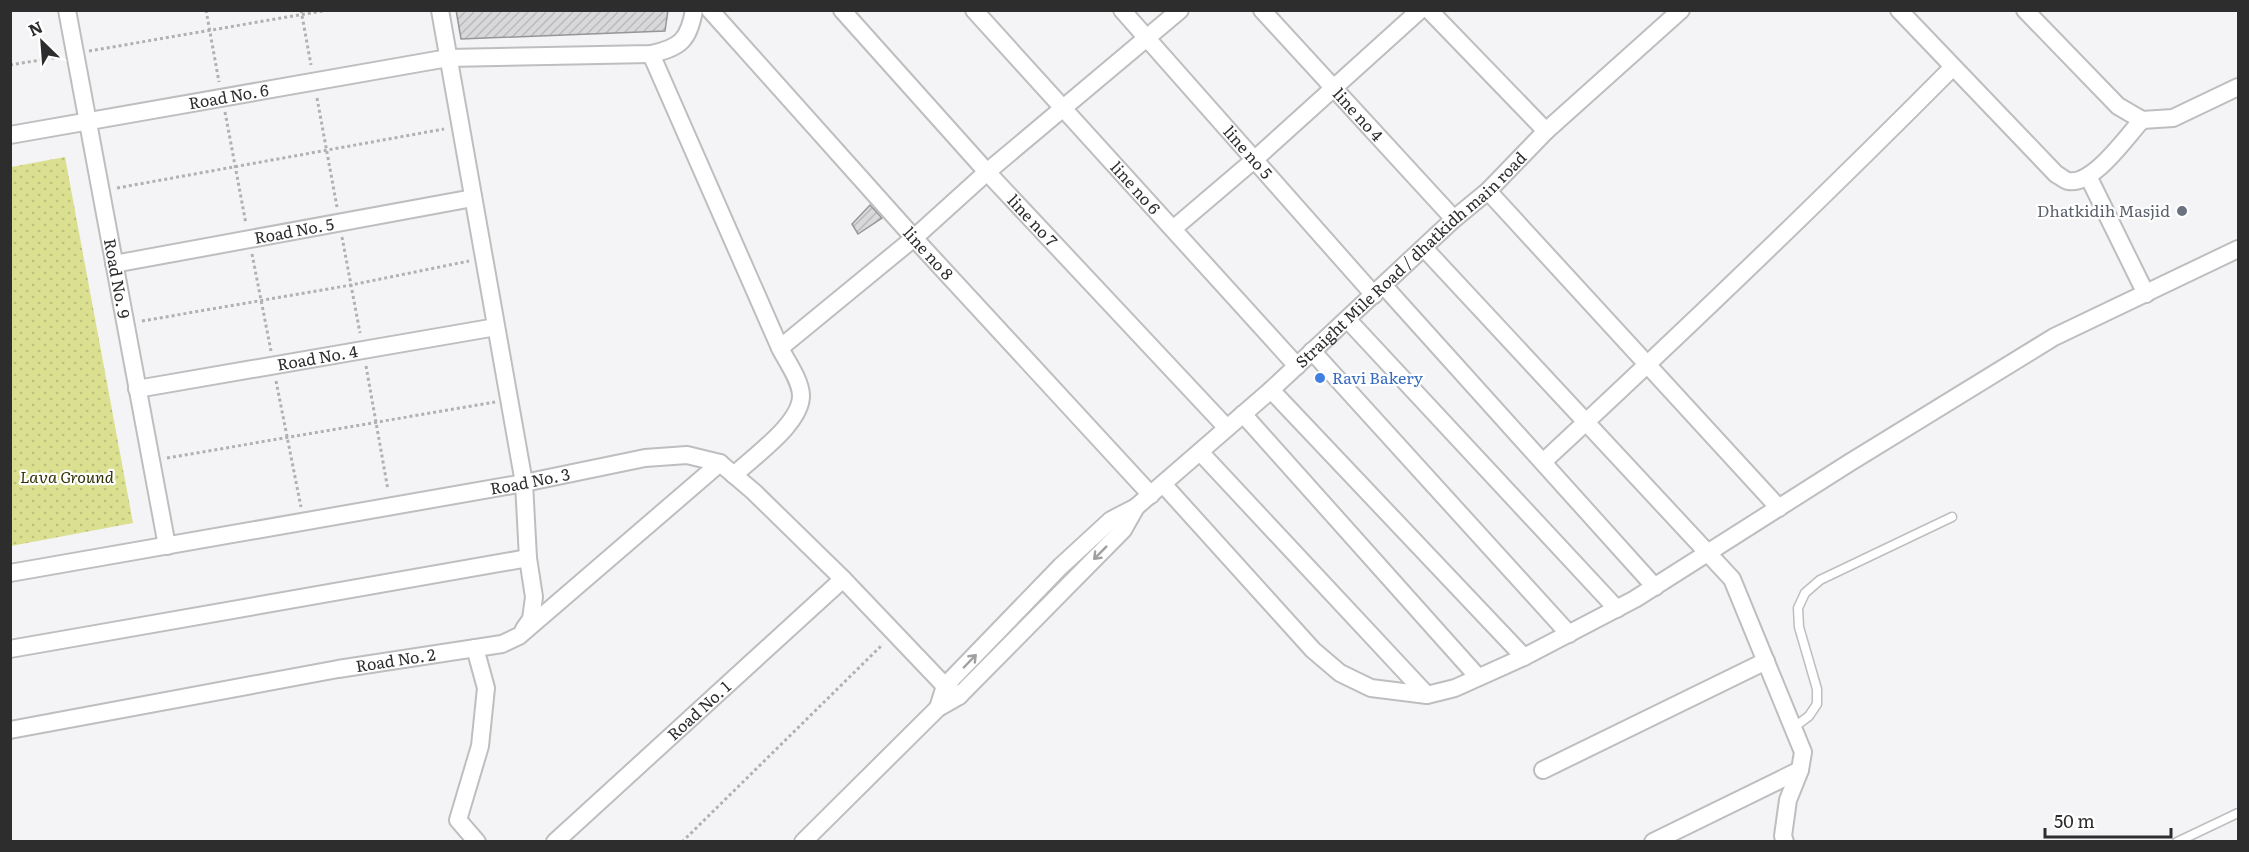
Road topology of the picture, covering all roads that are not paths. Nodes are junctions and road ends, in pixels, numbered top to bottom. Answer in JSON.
{"nodes":[{"id":1,"x":67,"y":10,"type":"edge"},
{"id":2,"x":440,"y":10,"type":"edge"},
{"id":3,"x":694,"y":10,"type":"edge"},
{"id":4,"x":710,"y":10,"type":"edge"},
{"id":5,"x":842,"y":10,"type":"edge"},
{"id":6,"x":974,"y":10,"type":"edge"},
{"id":7,"x":1122,"y":10,"type":"edge"},
{"id":8,"x":1180,"y":10,"type":"edge"},
{"id":9,"x":1262,"y":10,"type":"edge"},
{"id":10,"x":1420,"y":10,"type":"edge"},
{"id":11,"x":1429,"y":10,"type":"edge"},
{"id":12,"x":1681,"y":10,"type":"edge"},
{"id":13,"x":1899,"y":10,"type":"edge"},
{"id":14,"x":2025,"y":10,"type":"edge"},
{"id":15,"x":1147,"y":39,"type":"junction"},
{"id":16,"x":651,"y":54,"type":"junction"},
{"id":17,"x":448,"y":58,"type":"junction"},
{"id":18,"x":1953,"y":67,"type":"junction"},
{"id":19,"x":2238,"y":87,"type":"edge"},
{"id":20,"x":1333,"y":88,"type":"junction"},
{"id":21,"x":1064,"y":109,"type":"junction"},
{"id":22,"x":2142,"y":120,"type":"junction"},
{"id":23,"x":88,"y":122,"type":"junction"},
{"id":24,"x":1546,"y":131,"type":"junction"},
{"id":25,"x":10,"y":135,"type":"edge"},
{"id":26,"x":1254,"y":160,"type":"junction"},
{"id":27,"x":987,"y":172,"type":"junction"},
{"id":28,"x":2088,"y":176,"type":"junction"},
{"id":29,"x":1488,"y":191,"type":"junction"},
{"id":30,"x":473,"y":198,"type":"junction"},
{"id":31,"x":1454,"y":219,"type":"junction"},
{"id":32,"x":1173,"y":229,"type":"junction"},
{"id":33,"x":914,"y":238,"type":"junction"},
{"id":34,"x":1424,"y":248,"type":"junction"},
{"id":35,"x":2238,"y":249,"type":"edge"},
{"id":36,"x":114,"y":264,"type":"junction"},
{"id":37,"x":1379,"y":290,"type":"junction"},
{"id":38,"x":2146,"y":294,"type":"junction"},
{"id":39,"x":1348,"y":320,"type":"junction"},
{"id":40,"x":496,"y":327,"type":"junction"},
{"id":41,"x":780,"y":348,"type":"junction"},
{"id":42,"x":1312,"y":351,"type":"junction"},
{"id":43,"x":1297,"y":366,"type":"junction"},
{"id":44,"x":1647,"y":366,"type":"junction"},
{"id":45,"x":137,"y":389,"type":"junction"},
{"id":46,"x":1271,"y":390,"type":"junction"},
{"id":47,"x":1242,"y":414,"type":"junction"},
{"id":48,"x":1586,"y":422,"type":"junction"},
{"id":49,"x":1227,"y":428,"type":"junction"},
{"id":50,"x":1201,"y":453,"type":"junction"},
{"id":51,"x":1543,"y":462,"type":"junction"},
{"id":52,"x":720,"y":463,"type":"junction"},
{"id":53,"x":734,"y":475,"type":"junction"},
{"id":54,"x":524,"y":483,"type":"junction"},
{"id":55,"x":1157,"y":489,"type":"junction"},
{"id":56,"x":1136,"y":507,"type":"junction"},
{"id":57,"x":1779,"y":508,"type":"junction"},
{"id":58,"x":1952,"y":517,"type":"dead end"},
{"id":59,"x":167,"y":546,"type":"junction"},
{"id":60,"x":1708,"y":553,"type":"junction"},
{"id":61,"x":528,"y":558,"type":"junction"},
{"id":62,"x":10,"y":573,"type":"edge"},
{"id":63,"x":843,"y":579,"type":"junction"},
{"id":64,"x":1655,"y":587,"type":"junction"},
{"id":65,"x":1617,"y":609,"type":"junction"},
{"id":66,"x":1569,"y":634,"type":"junction"},
{"id":67,"x":519,"y":636,"type":"junction"},
{"id":68,"x":475,"y":648,"type":"junction"},
{"id":69,"x":10,"y":649,"type":"edge"},
{"id":70,"x":1524,"y":657,"type":"junction"},
{"id":71,"x":1766,"y":661,"type":"junction"},
{"id":72,"x":1478,"y":677,"type":"junction"},
{"id":73,"x":945,"y":686,"type":"junction"},
{"id":74,"x":1427,"y":695,"type":"junction"},
{"id":75,"x":959,"y":696,"type":"junction"},
{"id":76,"x":938,"y":708,"type":"junction"},
{"id":77,"x":1793,"y":728,"type":"junction"},
{"id":78,"x":10,"y":730,"type":"edge"},
{"id":79,"x":1543,"y":770,"type":"dead end"},
{"id":80,"x":1800,"y":770,"type":"junction"},
{"id":81,"x":2238,"y":813,"type":"edge"},
{"id":82,"x":477,"y":842,"type":"edge"},
{"id":83,"x":555,"y":842,"type":"edge"},
{"id":84,"x":803,"y":842,"type":"edge"},
{"id":85,"x":1653,"y":842,"type":"edge"},
{"id":86,"x":1785,"y":842,"type":"edge"},
{"id":87,"x":2177,"y":842,"type":"edge"}],
"edges":[{"from":1,"to":23,"type":"street","name":"Road No. 9"},
{"from":2,"to":17,"type":"street"},
{"from":3,"to":16,"type":"street","name":"Road No. 6"},
{"from":4,"to":33,"type":"street","name":"line no 8"},
{"from":5,"to":27,"type":"street","name":"line no 7"},
{"from":6,"to":21,"type":"street","name":"line no 6"},
{"from":7,"to":15,"type":"street","name":"line no 5"},
{"from":8,"to":15,"type":"street"},
{"from":9,"to":20,"type":"street","name":"line no 4"},
{"from":10,"to":20,"type":"street"},
{"from":11,"to":24,"type":"street"},
{"from":12,"to":24,"type":"street","name":"Straight Mile Road / dhatkidh main road"},
{"from":13,"to":18,"type":"street"},
{"from":14,"to":22,"type":"street"},
{"from":15,"to":21,"type":"street"},
{"from":15,"to":26,"type":"street","name":"line no 5"},
{"from":16,"to":17,"type":"street","name":"Road No. 6"},
{"from":16,"to":41,"type":"street"},
{"from":17,"to":23,"type":"street","name":"Road No. 6"},
{"from":17,"to":30,"type":"street"},
{"from":18,"to":28,"type":"street"},
{"from":18,"to":44,"type":"street"},
{"from":19,"to":22,"type":"street"},
{"from":20,"to":26,"type":"street"},
{"from":20,"to":31,"type":"street","name":"line no 4"},
{"from":21,"to":27,"type":"street"},
{"from":21,"to":32,"type":"street","name":"line no 6"},
{"from":22,"to":28,"type":"street"},
{"from":23,"to":25,"type":"street","name":"Road No. 6"},
{"from":23,"to":36,"type":"street","name":"Road No. 9"},
{"from":24,"to":29,"type":"street","name":"Straight Mile Road / dhatkidh main road"},
{"from":26,"to":32,"type":"street"},
{"from":26,"to":37,"type":"street","name":"line no 5"},
{"from":27,"to":33,"type":"street"},
{"from":27,"to":49,"type":"street","name":"line no 7"},
{"from":28,"to":38,"type":"street"},
{"from":29,"to":31,"type":"street","name":"Straight Mile Road / dhatkidh main road"},
{"from":29,"to":44,"type":"street"},
{"from":30,"to":36,"type":"street","name":"Road No. 5"},
{"from":30,"to":40,"type":"street"},
{"from":31,"to":34,"type":"street","name":"Straight Mile Road / dhatkidh main road"},
{"from":32,"to":43,"type":"street","name":"line no 6"},
{"from":33,"to":41,"type":"street"},
{"from":33,"to":55,"type":"street","name":"line no 8"},
{"from":34,"to":37,"type":"street","name":"Straight Mile Road / dhatkidh main road"},
{"from":34,"to":48,"type":"street"},
{"from":35,"to":38,"type":"street"},
{"from":36,"to":45,"type":"street","name":"Road No. 9"},
{"from":37,"to":39,"type":"street","name":"Straight Mile Road / dhatkidh main road"},
{"from":37,"to":51,"type":"street","name":"line no 5"},
{"from":38,"to":57,"type":"street"},
{"from":39,"to":42,"type":"street","name":"Straight Mile Road / dhatkidh main road"},
{"from":39,"to":65,"type":"street"},
{"from":40,"to":45,"type":"street","name":"Road No. 4"},
{"from":40,"to":54,"type":"street"},
{"from":41,"to":53,"type":"street"},
{"from":42,"to":43,"type":"street","name":"Straight Mile Road / dhatkidh main road"},
{"from":42,"to":66,"type":"street"},
{"from":43,"to":46,"type":"street","name":"Straight Mile Road / dhatkidh main road"},
{"from":44,"to":48,"type":"street"},
{"from":44,"to":57,"type":"street"},
{"from":45,"to":59,"type":"street","name":"Road No. 9"},
{"from":46,"to":47,"type":"street","name":"Straight Mile Road / dhatkidh main road"},
{"from":46,"to":70,"type":"street"},
{"from":47,"to":49,"type":"street","name":"Straight Mile Road / dhatkidh main road"},
{"from":47,"to":72,"type":"street"},
{"from":48,"to":51,"type":"street"},
{"from":48,"to":60,"type":"street"},
{"from":49,"to":50,"type":"street","name":"Straight Mile Road / dhatkidh main road"},
{"from":50,"to":55,"type":"street","name":"Straight Mile Road / dhatkidh main road"},
{"from":50,"to":74,"type":"street"},
{"from":51,"to":64,"type":"street","name":"line no 5"},
{"from":52,"to":53,"type":"street","name":"Road No. 3"},
{"from":52,"to":54,"type":"street","name":"Road No. 3"},
{"from":52,"to":67,"type":"street","name":"Road No. 2"},
{"from":53,"to":63,"type":"street","name":"Road No. 3"},
{"from":54,"to":59,"type":"street","name":"Road No. 3"},
{"from":54,"to":61,"type":"street"},
{"from":55,"to":56,"type":"street","name":"Straight Mile Road / dhatkidh main road"},
{"from":55,"to":74,"type":"street","name":"line no 8"},
{"from":73,"to":56,"type":"street","name":"Straight Mile Road / dhatkidh main road","one_way":true},
{"from":56,"to":75,"type":"street","name":"Straight Mile Road / dhatkidh main road","one_way":true},
{"from":57,"to":60,"type":"street"},
{"from":58,"to":77,"type":"lane"},
{"from":59,"to":62,"type":"street","name":"Road No. 3"},
{"from":60,"to":64,"type":"street"},
{"from":60,"to":71,"type":"street"},
{"from":61,"to":67,"type":"street"},
{"from":61,"to":69,"type":"street"},
{"from":63,"to":73,"type":"street","name":"Road No. 3"},
{"from":63,"to":83,"type":"street","name":"Road No. 1"},
{"from":64,"to":65,"type":"street"},
{"from":65,"to":66,"type":"street"},
{"from":66,"to":70,"type":"street"},
{"from":67,"to":68,"type":"street","name":"Road No. 2"},
{"from":68,"to":78,"type":"street","name":"Road No. 2"},
{"from":68,"to":82,"type":"street"},
{"from":70,"to":72,"type":"street"},
{"from":71,"to":77,"type":"street"},
{"from":71,"to":79,"type":"street"},
{"from":72,"to":74,"type":"street"},
{"from":73,"to":75,"type":"street","name":"Road No. 3"},
{"from":73,"to":76,"type":"street","name":"Straight Mile Road / dhatkidh main road"},
{"from":75,"to":76,"type":"street","name":"Straight Mile Road / dhatkidh main road"},
{"from":76,"to":84,"type":"street","name":"Straight Mile Road / dhatkidh main road"},
{"from":77,"to":80,"type":"street"},
{"from":80,"to":85,"type":"street"},
{"from":80,"to":86,"type":"street"},
{"from":81,"to":87,"type":"lane"}]}
